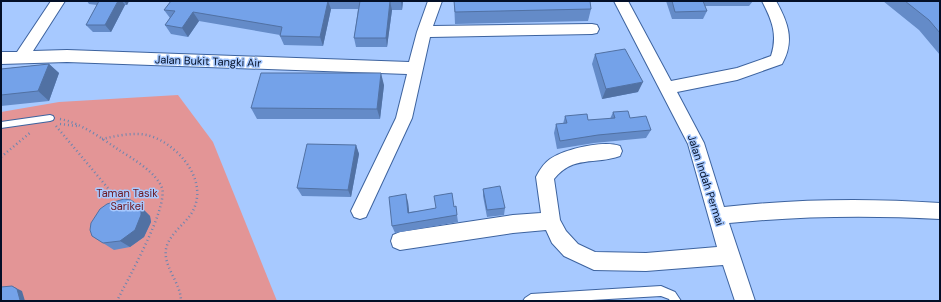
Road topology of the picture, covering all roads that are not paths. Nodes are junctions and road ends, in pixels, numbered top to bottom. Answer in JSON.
{"nodes":[{"id":1,"x":58,"y":1,"type":"edge"},
{"id":2,"x":435,"y":1,"type":"edge"},
{"id":3,"x":621,"y":1,"type":"edge"},
{"id":4,"x":769,"y":1,"type":"edge"},
{"id":5,"x":592,"y":29,"type":"dead end"},
{"id":6,"x":424,"y":32,"type":"junction"},
{"id":7,"x":22,"y":56,"type":"junction"},
{"id":8,"x":1,"y":58,"type":"edge"},
{"id":9,"x":415,"y":68,"type":"junction"},
{"id":10,"x":668,"y":88,"type":"junction"},
{"id":11,"x":50,"y":118,"type":"road end"},
{"id":12,"x":1,"y":125,"type":"edge"},
{"id":13,"x":614,"y":151,"type":"dead end"},
{"id":14,"x":360,"y":211,"type":"dead end"},
{"id":15,"x":940,"y":211,"type":"edge"},
{"id":16,"x":719,"y":216,"type":"junction"},
{"id":17,"x":551,"y":221,"type":"junction"},
{"id":18,"x":400,"y":241,"type":"dead end"},
{"id":19,"x":729,"y":256,"type":"junction"},
{"id":20,"x":528,"y":301,"type":"edge"},
{"id":21,"x":676,"y":301,"type":"edge"},
{"id":22,"x":745,"y":301,"type":"edge"}],
"edges":[{"from":1,"to":7,"type":"street"},
{"from":2,"to":6,"type":"street"},
{"from":3,"to":10,"type":"street","name":"Jalan Indah Permai"},
{"from":4,"to":10,"type":"street"},
{"from":5,"to":6,"type":"street"},
{"from":6,"to":9,"type":"street"},
{"from":7,"to":8,"type":"street","name":"Jalan Bukit Tangki Air"},
{"from":7,"to":9,"type":"street","name":"Jalan Bukit Tangki Air"},
{"from":9,"to":14,"type":"street"},
{"from":10,"to":16,"type":"street","name":"Jalan Indah Permai"},
{"from":11,"to":12,"type":"lane"},
{"from":13,"to":17,"type":"street"},
{"from":15,"to":16,"type":"street"},
{"from":16,"to":19,"type":"street","name":"Jalan Indah Permai"},
{"from":17,"to":18,"type":"street"},
{"from":17,"to":19,"type":"street"},
{"from":19,"to":22,"type":"street","name":"Jalan Indah Permai"},
{"from":20,"to":21,"type":"lane"}]}
